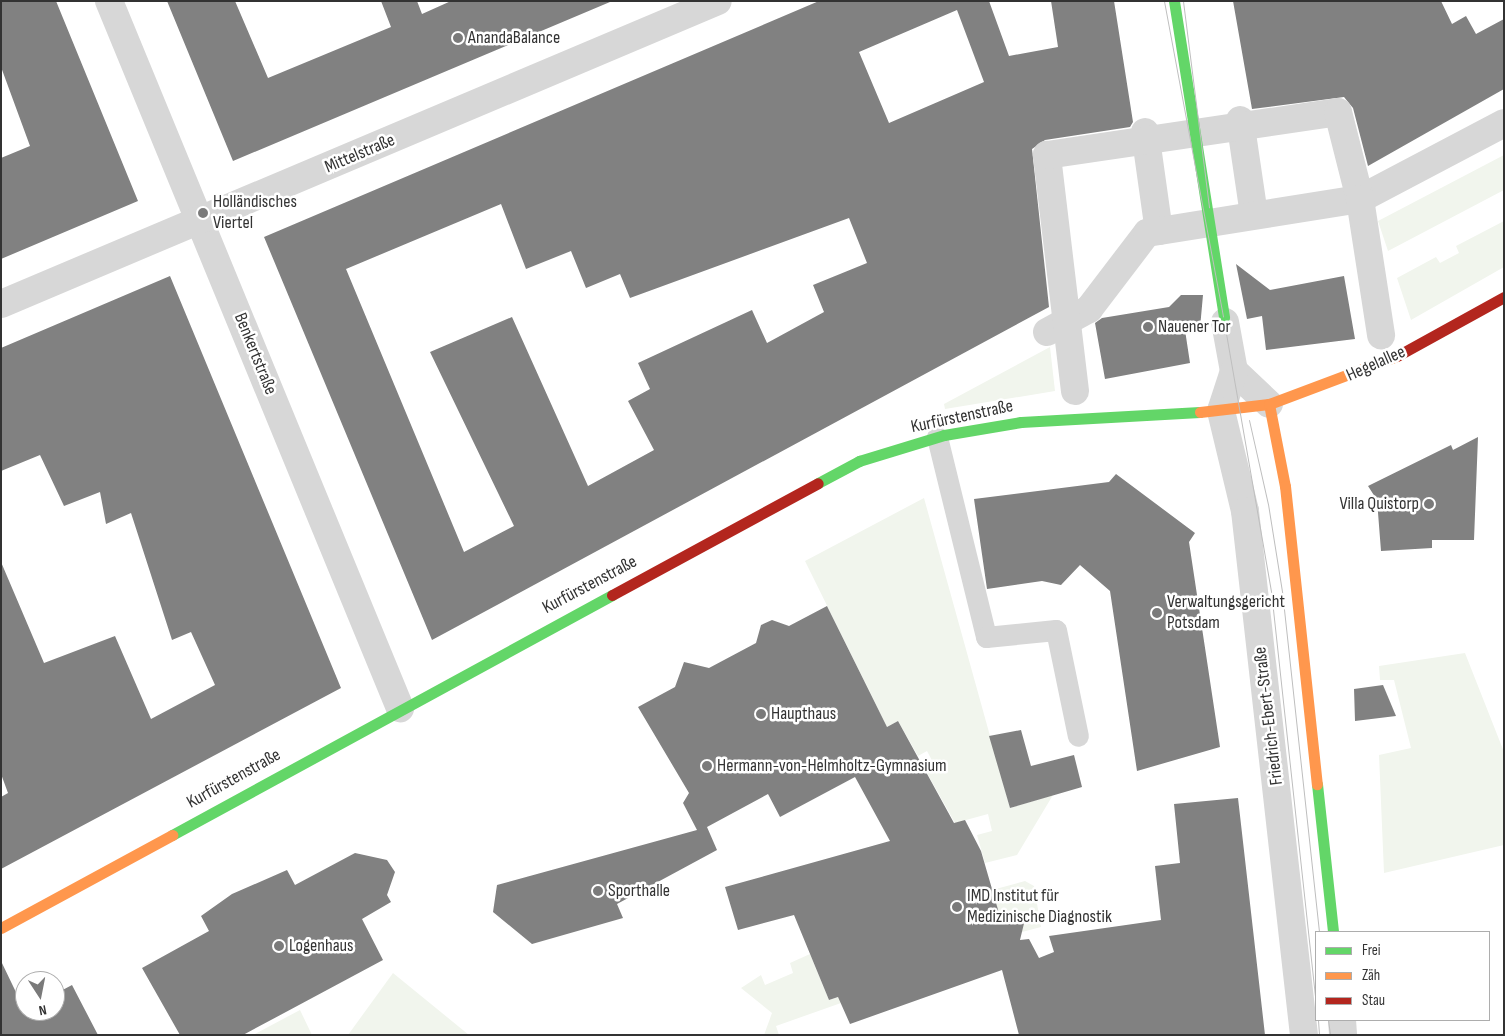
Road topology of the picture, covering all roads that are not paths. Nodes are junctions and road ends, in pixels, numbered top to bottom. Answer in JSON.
{"nodes":[{"id":1,"x":109,"y":1,"type":"edge"},
{"id":2,"x":718,"y":1,"type":"edge"},
{"id":3,"x":1174,"y":1,"type":"edge"},
{"id":4,"x":1504,"y":123,"type":"edge"},
{"id":5,"x":1241,"y":124,"type":"junction"},
{"id":6,"x":1194,"y":134,"type":"junction"},
{"id":7,"x":1145,"y":136,"type":"junction"},
{"id":8,"x":1365,"y":186,"type":"junction"},
{"id":9,"x":1254,"y":215,"type":"junction"},
{"id":10,"x":1208,"y":221,"type":"junction"},
{"id":11,"x":201,"y":222,"type":"junction"},
{"id":12,"x":1159,"y":231,"type":"junction"},
{"id":13,"x":1504,"y":297,"type":"edge"},
{"id":14,"x":1,"y":304,"type":"edge"},
{"id":15,"x":1224,"y":320,"type":"joint"},
{"id":16,"x":1058,"y":326,"type":"junction"},
{"id":17,"x":1382,"y":335,"type":"dead end"},
{"id":18,"x":1234,"y":372,"type":"junction"},
{"id":19,"x":1075,"y":391,"type":"dead end"},
{"id":20,"x":1269,"y":404,"type":"junction"},
{"id":21,"x":1230,"y":411,"type":"junction"},
{"id":22,"x":937,"y":437,"type":"junction"},
{"id":23,"x":400,"y":708,"type":"junction"},
{"id":24,"x":1078,"y":736,"type":"dead end"},
{"id":25,"x":1,"y":928,"type":"edge"},
{"id":26,"x":1333,"y":931,"type":"edge"},
{"id":27,"x":1342,"y":1021,"type":"edge"},
{"id":28,"x":1304,"y":1035,"type":"edge"},
{"id":29,"x":1343,"y":1035,"type":"edge"}],
"edges":[{"from":1,"to":11,"type":"street","name":"Benkertstraße"},
{"from":2,"to":11,"type":"street","name":"Mittelstraße"},
{"from":3,"to":6,"type":"street"},
{"from":4,"to":8,"type":"street"},
{"from":5,"to":6,"type":"street"},
{"from":5,"to":8,"type":"street"},
{"from":5,"to":9,"type":"street"},
{"from":6,"to":7,"type":"street"},
{"from":6,"to":10,"type":"street"},
{"from":7,"to":12,"type":"street"},
{"from":7,"to":16,"type":"street"},
{"from":8,"to":9,"type":"street"},
{"from":8,"to":17,"type":"street"},
{"from":9,"to":10,"type":"street"},
{"from":10,"to":12,"type":"street"},
{"from":10,"to":15,"type":"street"},
{"from":11,"to":14,"type":"street","name":"Mittelstraße"},
{"from":11,"to":23,"type":"street","name":"Benkertstraße"},
{"from":12,"to":16,"type":"street"},
{"from":13,"to":20,"type":"street","name":"Hegelallee"},
{"from":15,"to":18,"type":"street"},
{"from":16,"to":19,"type":"street"},
{"from":18,"to":20,"type":"street"},
{"from":18,"to":21,"type":"street"},
{"from":20,"to":21,"type":"street","name":"Hegelallee"},
{"from":20,"to":26,"type":"street"},
{"from":21,"to":22,"type":"street","name":"Kurfürstenstraße"},
{"from":21,"to":28,"type":"street","name":"Friedrich-Ebert-Straße"},
{"from":22,"to":23,"type":"street","name":"Kurfürstenstraße"},
{"from":22,"to":24,"type":"lane"},
{"from":23,"to":25,"type":"street","name":"Kurfürstenstraße"},
{"from":27,"to":29,"type":"street"}]}
